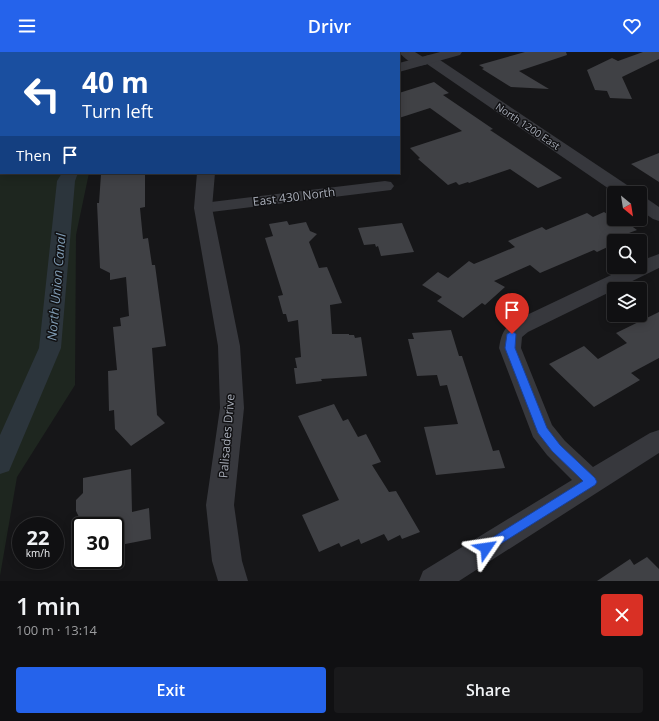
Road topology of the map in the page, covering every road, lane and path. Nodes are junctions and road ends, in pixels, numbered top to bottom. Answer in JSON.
{"nodes":[{"id":1,"x":406,"y":52,"type":"edge"},
{"id":2,"x":455,"y":52,"type":"edge"},
{"id":3,"x":425,"y":61,"type":"junction"},
{"id":4,"x":400,"y":68,"type":"edge"},
{"id":5,"x":206,"y":174,"type":"edge"},
{"id":6,"x":385,"y":186,"type":"dead end"},
{"id":7,"x":616,"y":186,"type":"edge"},
{"id":8,"x":647,"y":207,"type":"edge"},
{"id":9,"x":203,"y":208,"type":"junction"},
{"id":10,"x":659,"y":215,"type":"edge"},
{"id":11,"x":659,"y":260,"type":"edge"},
{"id":12,"x":659,"y":440,"type":"edge"},
{"id":13,"x":591,"y":482,"type":"junction"},
{"id":14,"x":233,"y":581,"type":"edge"},
{"id":15,"x":433,"y":581,"type":"edge"}],
"edges":[{"from":1,"to":3,"type":"street","name":"North 1200 East"},
{"from":2,"to":3,"type":"street"},
{"from":3,"to":4,"type":"street"},
{"from":3,"to":7,"type":"street","name":"North 1200 East"},
{"from":5,"to":9,"type":"street","name":"Palisades Drive"},
{"from":6,"to":9,"type":"street","name":"East 430 North"},
{"from":8,"to":10,"type":"street"},
{"from":9,"to":14,"type":"street","name":"Palisades Drive"},
{"from":11,"to":13,"type":"street"},
{"from":12,"to":13,"type":"street"},
{"from":13,"to":15,"type":"street"}]}
